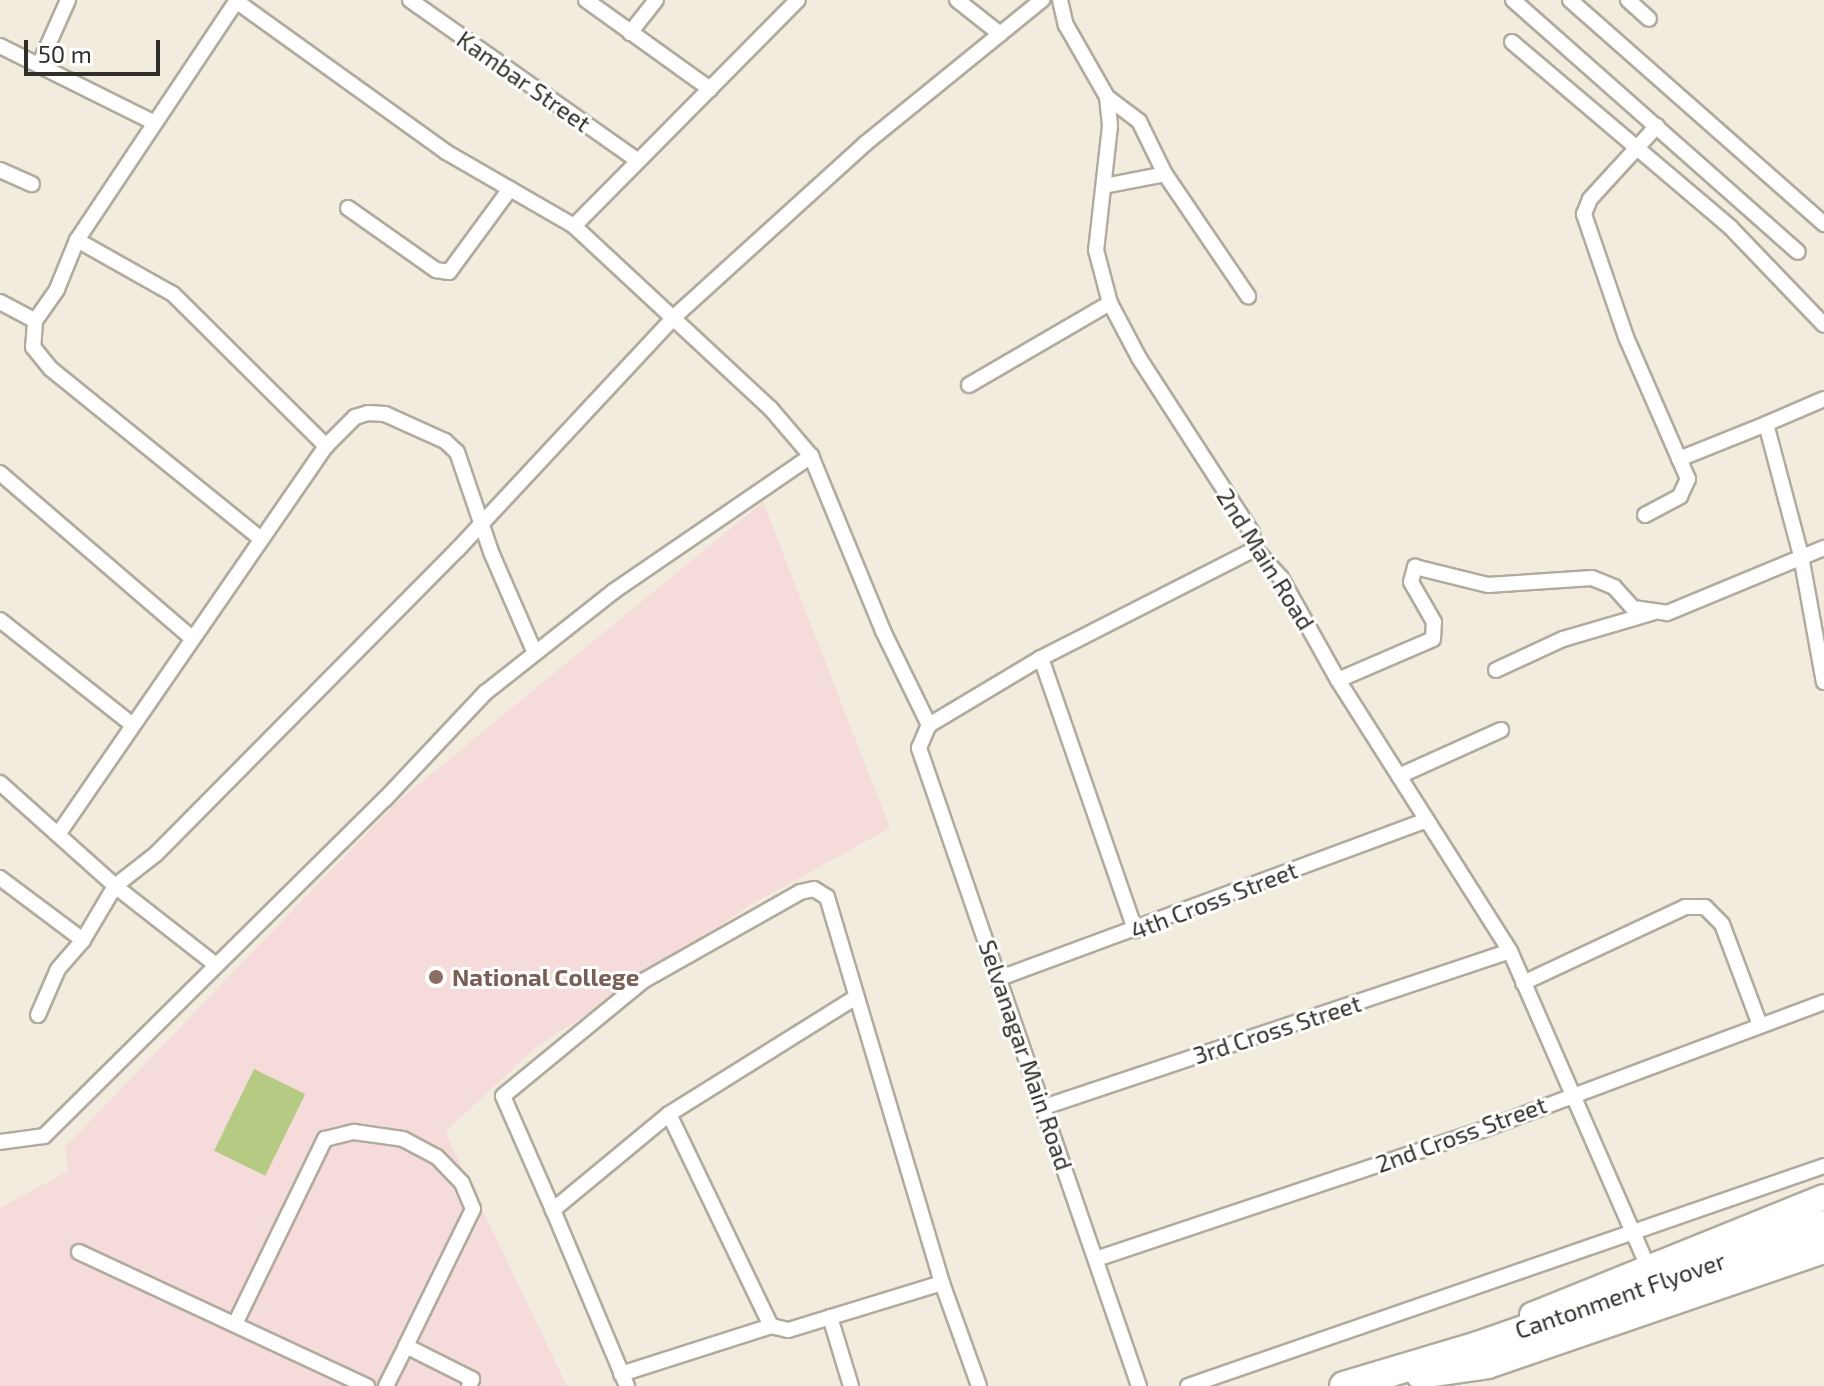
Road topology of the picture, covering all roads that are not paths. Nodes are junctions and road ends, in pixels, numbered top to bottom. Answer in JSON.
{"nodes":[{"id":1,"x":68,"y":0,"type":"edge"},
{"id":2,"x":410,"y":0,"type":"edge"},
{"id":3,"x":586,"y":0,"type":"edge"},
{"id":4,"x":656,"y":0,"type":"edge"},
{"id":5,"x":798,"y":0,"type":"edge"},
{"id":6,"x":957,"y":0,"type":"edge"},
{"id":7,"x":1042,"y":0,"type":"edge"},
{"id":8,"x":1060,"y":0,"type":"edge"},
{"id":9,"x":1513,"y":0,"type":"edge"},
{"id":10,"x":1570,"y":0,"type":"edge"},
{"id":11,"x":1628,"y":0,"type":"edge"},
{"id":12,"x":237,"y":1,"type":"edge"},
{"id":13,"x":1649,"y":19,"type":"dead end"},
{"id":14,"x":630,"y":33,"type":"junction"},
{"id":15,"x":1000,"y":34,"type":"junction"},
{"id":16,"x":1512,"y":42,"type":"dead end"},
{"id":17,"x":0,"y":46,"type":"edge"},
{"id":18,"x":40,"y":63,"type":"junction"},
{"id":19,"x":710,"y":89,"type":"junction"},
{"id":20,"x":1107,"y":97,"type":"junction"},
{"id":21,"x":155,"y":123,"type":"junction"},
{"id":22,"x":1657,"y":126,"type":"junction"},
{"id":23,"x":1636,"y":150,"type":"junction"},
{"id":24,"x":638,"y":161,"type":"junction"},
{"id":25,"x":0,"y":170,"type":"edge"},
{"id":26,"x":1165,"y":174,"type":"junction"},
{"id":27,"x":32,"y":184,"type":"dead end"},
{"id":28,"x":1104,"y":186,"type":"junction"},
{"id":29,"x":510,"y":189,"type":"junction"},
{"id":30,"x":348,"y":208,"type":"dead end"},
{"id":31,"x":1824,"y":224,"type":"edge"},
{"id":32,"x":574,"y":226,"type":"junction"},
{"id":33,"x":77,"y":240,"type":"junction"},
{"id":34,"x":1798,"y":252,"type":"dead end"},
{"id":35,"x":1248,"y":296,"type":"dead end"},
{"id":36,"x":0,"y":302,"type":"edge"},
{"id":37,"x":1110,"y":303,"type":"junction"},
{"id":38,"x":674,"y":317,"type":"junction"},
{"id":39,"x":35,"y":321,"type":"junction"},
{"id":40,"x":1824,"y":325,"type":"edge"},
{"id":41,"x":969,"y":385,"type":"dead end"},
{"id":42,"x":1824,"y":399,"type":"edge"},
{"id":43,"x":1766,"y":424,"type":"junction"},
{"id":44,"x":326,"y":446,"type":"junction"},
{"id":45,"x":811,"y":456,"type":"junction"},
{"id":46,"x":1679,"y":459,"type":"junction"},
{"id":47,"x":0,"y":473,"type":"edge"},
{"id":48,"x":1645,"y":515,"type":"dead end"},
{"id":49,"x":483,"y":520,"type":"junction"},
{"id":50,"x":261,"y":539,"type":"junction"},
{"id":51,"x":1824,"y":548,"type":"edge"},
{"id":52,"x":1255,"y":549,"type":"junction"},
{"id":53,"x":1801,"y":556,"type":"junction"},
{"id":54,"x":1652,"y":613,"type":"junction"},
{"id":55,"x":0,"y":620,"type":"edge"},
{"id":56,"x":191,"y":637,"type":"junction"},
{"id":57,"x":535,"y":653,"type":"junction"},
{"id":58,"x":1041,"y":658,"type":"junction"},
{"id":59,"x":1496,"y":670,"type":"dead end"},
{"id":60,"x":1338,"y":680,"type":"junction"},
{"id":61,"x":1824,"y":682,"type":"edge"},
{"id":62,"x":130,"y":723,"type":"junction"},
{"id":63,"x":929,"y":725,"type":"junction"},
{"id":64,"x":1501,"y":730,"type":"dead end"},
{"id":65,"x":1399,"y":776,"type":"junction"},
{"id":66,"x":0,"y":783,"type":"edge"},
{"id":67,"x":1427,"y":820,"type":"junction"},
{"id":68,"x":59,"y":833,"type":"junction"},
{"id":69,"x":0,"y":878,"type":"edge"},
{"id":70,"x":115,"y":886,"type":"junction"},
{"id":71,"x":1135,"y":930,"type":"junction"},
{"id":72,"x":83,"y":940,"type":"junction"},
{"id":73,"x":1510,"y":951,"type":"junction"},
{"id":74,"x":215,"y":964,"type":"junction"},
{"id":75,"x":1000,"y":978,"type":"junction"},
{"id":76,"x":1523,"y":983,"type":"junction"},
{"id":77,"x":856,"y":997,"type":"junction"},
{"id":78,"x":1824,"y":1002,"type":"edge"},
{"id":79,"x":38,"y":1015,"type":"dead end"},
{"id":80,"x":1760,"y":1025,"type":"junction"},
{"id":81,"x":1572,"y":1094,"type":"junction"},
{"id":82,"x":1044,"y":1107,"type":"junction"},
{"id":83,"x":669,"y":1114,"type":"junction"},
{"id":84,"x":0,"y":1142,"type":"edge"},
{"id":85,"x":1824,"y":1166,"type":"edge"},
{"id":86,"x":1824,"y":1197,"type":"edge"},
{"id":87,"x":553,"y":1210,"type":"junction"},
{"id":88,"x":1824,"y":1225,"type":"edge"},
{"id":89,"x":1635,"y":1234,"type":"junction"},
{"id":90,"x":1824,"y":1235,"type":"edge"},
{"id":91,"x":1824,"y":1251,"type":"edge"},
{"id":92,"x":79,"y":1252,"type":"dead end"},
{"id":93,"x":1096,"y":1259,"type":"junction"},
{"id":94,"x":1647,"y":1265,"type":"junction"},
{"id":95,"x":942,"y":1283,"type":"junction"},
{"id":96,"x":830,"y":1317,"type":"junction"},
{"id":97,"x":235,"y":1324,"type":"junction"},
{"id":98,"x":771,"y":1326,"type":"junction"},
{"id":99,"x":406,"y":1346,"type":"junction"},
{"id":100,"x":1481,"y":1350,"type":"junction"},
{"id":101,"x":1417,"y":1370,"type":"junction"},
{"id":102,"x":624,"y":1380,"type":"edge"},
{"id":103,"x":367,"y":1386,"type":"edge"},
{"id":104,"x":386,"y":1386,"type":"edge"},
{"id":105,"x":469,"y":1386,"type":"edge"},
{"id":106,"x":851,"y":1386,"type":"edge"},
{"id":107,"x":979,"y":1386,"type":"edge"},
{"id":108,"x":1139,"y":1386,"type":"edge"},
{"id":109,"x":1188,"y":1386,"type":"edge"},
{"id":110,"x":1344,"y":1386,"type":"edge"},
{"id":111,"x":1390,"y":1386,"type":"edge"}],
"edges":[{"from":1,"to":18,"type":"street"},
{"from":2,"to":24,"type":"street","name":"Kambar Street"},
{"from":3,"to":14,"type":"street"},
{"from":4,"to":14,"type":"street"},
{"from":5,"to":19,"type":"street"},
{"from":6,"to":15,"type":"street"},
{"from":7,"to":15,"type":"street"},
{"from":8,"to":20,"type":"street"},
{"from":9,"to":22,"type":"street"},
{"from":10,"to":31,"type":"street"},
{"from":11,"to":13,"type":"street"},
{"from":12,"to":21,"type":"street"},
{"from":12,"to":29,"type":"street"},
{"from":14,"to":19,"type":"street"},
{"from":15,"to":38,"type":"street"},
{"from":16,"to":23,"type":"street"},
{"from":17,"to":18,"type":"street"},
{"from":18,"to":21,"type":"street"},
{"from":19,"to":24,"type":"street"},
{"from":20,"to":26,"type":"street"},
{"from":20,"to":28,"type":"street","name":"2nd Main Road"},
{"from":21,"to":33,"type":"street"},
{"from":22,"to":23,"type":"street"},
{"from":22,"to":34,"type":"street"},
{"from":23,"to":40,"type":"street"},
{"from":23,"to":46,"type":"street"},
{"from":24,"to":32,"type":"street"},
{"from":25,"to":27,"type":"street"},
{"from":26,"to":28,"type":"street"},
{"from":26,"to":35,"type":"street"},
{"from":28,"to":37,"type":"street","name":"2nd Main Road"},
{"from":29,"to":30,"type":"street"},
{"from":29,"to":32,"type":"street"},
{"from":32,"to":38,"type":"street"},
{"from":33,"to":39,"type":"street"},
{"from":33,"to":44,"type":"street"},
{"from":36,"to":39,"type":"street"},
{"from":37,"to":41,"type":"street"},
{"from":37,"to":52,"type":"street","name":"2nd Main Road"},
{"from":38,"to":45,"type":"street"},
{"from":38,"to":49,"type":"street"},
{"from":39,"to":50,"type":"street"},
{"from":42,"to":43,"type":"street"},
{"from":43,"to":46,"type":"street"},
{"from":43,"to":53,"type":"street"},
{"from":44,"to":49,"type":"street"},
{"from":44,"to":50,"type":"street"},
{"from":45,"to":57,"type":"street"},
{"from":45,"to":63,"type":"street"},
{"from":46,"to":48,"type":"street"},
{"from":47,"to":56,"type":"street"},
{"from":49,"to":57,"type":"street"},
{"from":49,"to":70,"type":"street"},
{"from":50,"to":56,"type":"street"},
{"from":51,"to":53,"type":"street"},
{"from":52,"to":58,"type":"street"},
{"from":52,"to":60,"type":"street","name":"2nd Main Road"},
{"from":53,"to":54,"type":"street"},
{"from":53,"to":61,"type":"street"},
{"from":54,"to":59,"type":"street"},
{"from":54,"to":60,"type":"street"},
{"from":55,"to":62,"type":"street"},
{"from":56,"to":62,"type":"street"},
{"from":57,"to":74,"type":"street"},
{"from":58,"to":63,"type":"street"},
{"from":58,"to":71,"type":"street"},
{"from":60,"to":65,"type":"street","name":"2nd Main Road"},
{"from":62,"to":68,"type":"street"},
{"from":63,"to":75,"type":"street","name":"Selvanagar Main Road"},
{"from":64,"to":65,"type":"street"},
{"from":65,"to":67,"type":"street","name":"2nd Main Road"},
{"from":66,"to":68,"type":"street"},
{"from":67,"to":71,"type":"street","name":"4th Cross Street"},
{"from":67,"to":73,"type":"street","name":"2nd Main Road"},
{"from":68,"to":70,"type":"street"},
{"from":69,"to":72,"type":"street"},
{"from":70,"to":72,"type":"street"},
{"from":70,"to":74,"type":"street"},
{"from":71,"to":75,"type":"street","name":"4th Cross Street"},
{"from":72,"to":79,"type":"street"},
{"from":73,"to":76,"type":"street","name":"2nd Main Road"},
{"from":73,"to":82,"type":"street","name":"3rd Cross Street"},
{"from":74,"to":84,"type":"street"},
{"from":75,"to":82,"type":"street","name":"Selvanagar Main Road"},
{"from":76,"to":80,"type":"street"},
{"from":76,"to":81,"type":"street","name":"2nd Main Road"},
{"from":77,"to":83,"type":"street"},
{"from":77,"to":87,"type":"street"},
{"from":77,"to":95,"type":"street"},
{"from":78,"to":80,"type":"street","name":"2nd Cross Street"},
{"from":80,"to":81,"type":"street","name":"2nd Cross Street"},
{"from":81,"to":89,"type":"street","name":"2nd Main Road"},
{"from":81,"to":93,"type":"street","name":"2nd Cross Street"},
{"from":82,"to":93,"type":"street","name":"Selvanagar Main Road"},
{"from":83,"to":87,"type":"street"},
{"from":83,"to":98,"type":"street"},
{"from":85,"to":89,"type":"street"},
{"from":86,"to":94,"type":"main road"},
{"from":87,"to":102,"type":"street"},
{"from":88,"to":100,"type":"highway","name":"Cantonment Flyover"},
{"from":89,"to":94,"type":"street","name":"2nd Main Road"},
{"from":89,"to":109,"type":"street"},
{"from":90,"to":100,"type":"highway","name":"Cantonment Flyover"},
{"from":91,"to":101,"type":"main road"},
{"from":92,"to":97,"type":"street"},
{"from":93,"to":108,"type":"street","name":"Selvanagar Main Road"},
{"from":94,"to":101,"type":"main road"},
{"from":95,"to":96,"type":"street"},
{"from":95,"to":107,"type":"street"},
{"from":96,"to":98,"type":"street"},
{"from":96,"to":106,"type":"street"},
{"from":97,"to":99,"type":"street"},
{"from":97,"to":103,"type":"street"},
{"from":98,"to":102,"type":"street"},
{"from":99,"to":104,"type":"street"},
{"from":99,"to":105,"type":"street"},
{"from":100,"to":101,"type":"highway","name":"Cantonment Flyover"},
{"from":101,"to":110,"type":"highway"},
{"from":101,"to":111,"type":"highway"}]}
